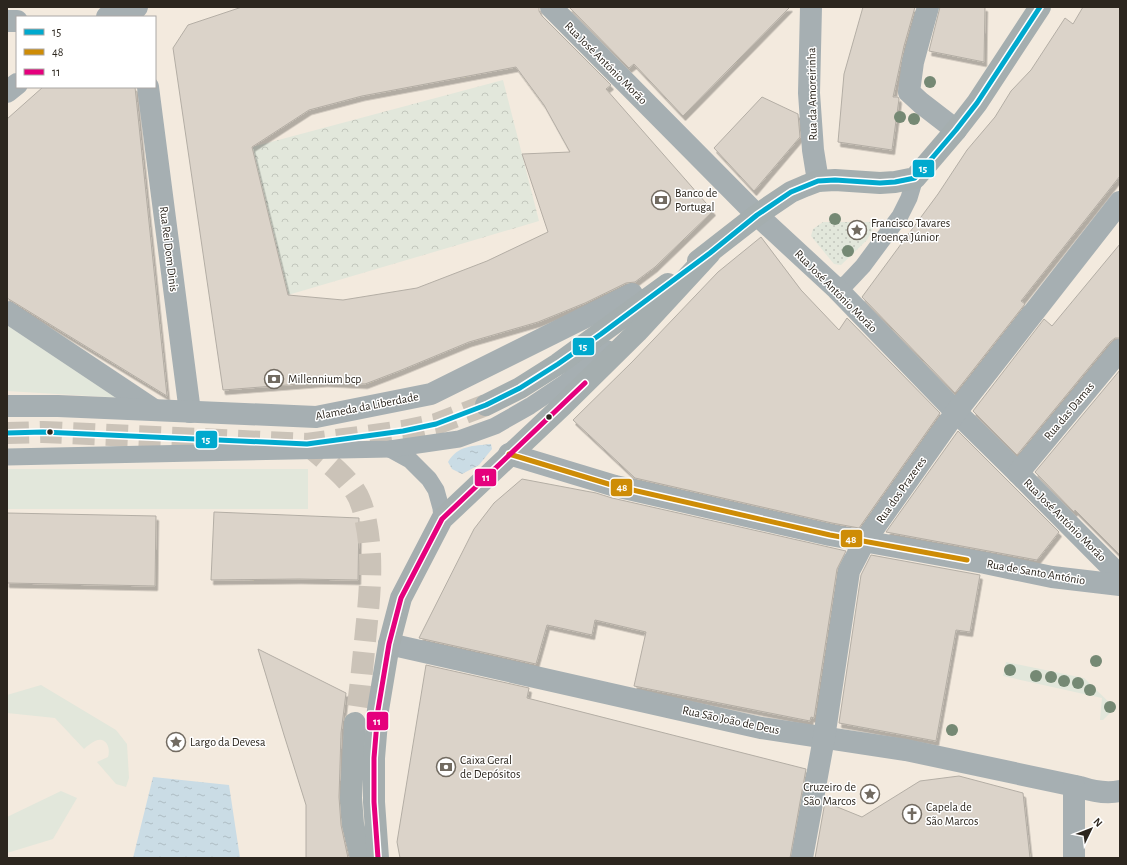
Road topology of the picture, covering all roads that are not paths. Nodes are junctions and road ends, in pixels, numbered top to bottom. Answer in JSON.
{"nodes":[{"id":1,"x":137,"y":7,"type":"edge"},
{"id":2,"x":551,"y":7,"type":"edge"},
{"id":3,"x":811,"y":7,"type":"edge"},
{"id":4,"x":928,"y":7,"type":"edge"},
{"id":5,"x":1040,"y":7,"type":"edge"},
{"id":6,"x":111,"y":16,"type":"edge"},
{"id":7,"x":16,"y":85,"type":"edge"},
{"id":8,"x":148,"y":88,"type":"edge"},
{"id":9,"x":7,"y":92,"type":"edge"},
{"id":10,"x":956,"y":130,"type":"junction"},
{"id":11,"x":914,"y":178,"type":"junction"},
{"id":12,"x":818,"y":181,"type":"junction"},
{"id":13,"x":1120,"y":202,"type":"edge"},
{"id":14,"x":757,"y":215,"type":"junction"},
{"id":15,"x":710,"y":253,"type":"junction"},
{"id":16,"x":837,"y":289,"type":"junction"},
{"id":17,"x":661,"y":290,"type":"junction"},
{"id":18,"x":632,"y":294,"type":"dead end"},
{"id":19,"x":7,"y":312,"type":"edge"},
{"id":20,"x":1120,"y":350,"type":"edge"},
{"id":21,"x":486,"y":405,"type":"tunnel mouth"},
{"id":22,"x":7,"y":406,"type":"edge"},
{"id":23,"x":154,"y":410,"type":"junction"},
{"id":24,"x":190,"y":412,"type":"junction"},
{"id":25,"x":956,"y":412,"type":"junction"},
{"id":26,"x":390,"y":449,"type":"junction"},
{"id":27,"x":509,"y":454,"type":"junction"},
{"id":28,"x":7,"y":457,"type":"edge"},
{"id":29,"x":1018,"y":473,"type":"junction"},
{"id":30,"x":442,"y":519,"type":"junction"},
{"id":31,"x":864,"y":542,"type":"junction"},
{"id":32,"x":1120,"y":576,"type":"edge"},
{"id":33,"x":1120,"y":585,"type":"edge"},
{"id":34,"x":389,"y":644,"type":"junction"},
{"id":35,"x":355,"y":723,"type":"tunnel mouth"},
{"id":36,"x":824,"y":738,"type":"junction"},
{"id":37,"x":1074,"y":786,"type":"junction"},
{"id":38,"x":1120,"y":792,"type":"edge"},
{"id":39,"x":361,"y":858,"type":"edge"},
{"id":40,"x":378,"y":858,"type":"edge"},
{"id":41,"x":802,"y":858,"type":"edge"},
{"id":42,"x":1074,"y":858,"type":"edge"}],
"edges":[{"from":1,"to":6,"type":"street"},
{"from":2,"to":14,"type":"street","name":"Rua José António Morão"},
{"from":3,"to":12,"type":"street","name":"Rua da Amoreirinha"},
{"from":4,"to":10,"type":"street"},
{"from":5,"to":10,"type":"main road"},
{"from":7,"to":9,"type":"street"},
{"from":8,"to":24,"type":"street","name":"Rua Rei Dom Dinis"},
{"from":10,"to":11,"type":"main road"},
{"from":11,"to":12,"type":"main road"},
{"from":11,"to":16,"type":"lane"},
{"from":12,"to":14,"type":"main road"},
{"from":13,"to":25,"type":"street","name":"Rua dos Prazeres"},
{"from":14,"to":15,"type":"main road"},
{"from":14,"to":16,"type":"street","name":"Rua José António Morão"},
{"from":15,"to":17,"type":"main road"},
{"from":15,"to":27,"type":"main road"},
{"from":16,"to":25,"type":"street","name":"Rua José António Morão"},
{"from":17,"to":21,"type":"main road"},
{"from":17,"to":26,"type":"lane"},
{"from":18,"to":24,"type":"street","name":"Alameda da Liberdade"},
{"from":19,"to":23,"type":"street"},
{"from":20,"to":29,"type":"street","name":"Rua das Damas"},
{"from":22,"to":23,"type":"street","name":"Alameda da Liberdade"},
{"from":23,"to":24,"type":"street","name":"Alameda da Liberdade"},
{"from":25,"to":29,"type":"street","name":"Rua José António Morão"},
{"from":25,"to":31,"type":"street","name":"Rua dos Prazeres"},
{"from":26,"to":28,"type":"lane"},
{"from":26,"to":30,"type":"lane"},
{"from":27,"to":30,"type":"main road"},
{"from":27,"to":31,"type":"street","name":"Rua de Santo António"},
{"from":29,"to":32,"type":"street","name":"Rua José António Morão"},
{"from":30,"to":34,"type":"main road"},
{"from":31,"to":33,"type":"street","name":"Rua de Santo António"},
{"from":31,"to":36,"type":"street","name":"Rua dos Prazeres"},
{"from":34,"to":36,"type":"street","name":"Rua São João de Deus"},
{"from":34,"to":40,"type":"main road"},
{"from":35,"to":39,"type":"main road"},
{"from":36,"to":37,"type":"street","name":"Rua São João de Deus"},
{"from":36,"to":41,"type":"street","name":"Rua dos Prazeres"},
{"from":37,"to":38,"type":"street","name":"Rua São João de Deus"},
{"from":37,"to":42,"type":"street"}]}
